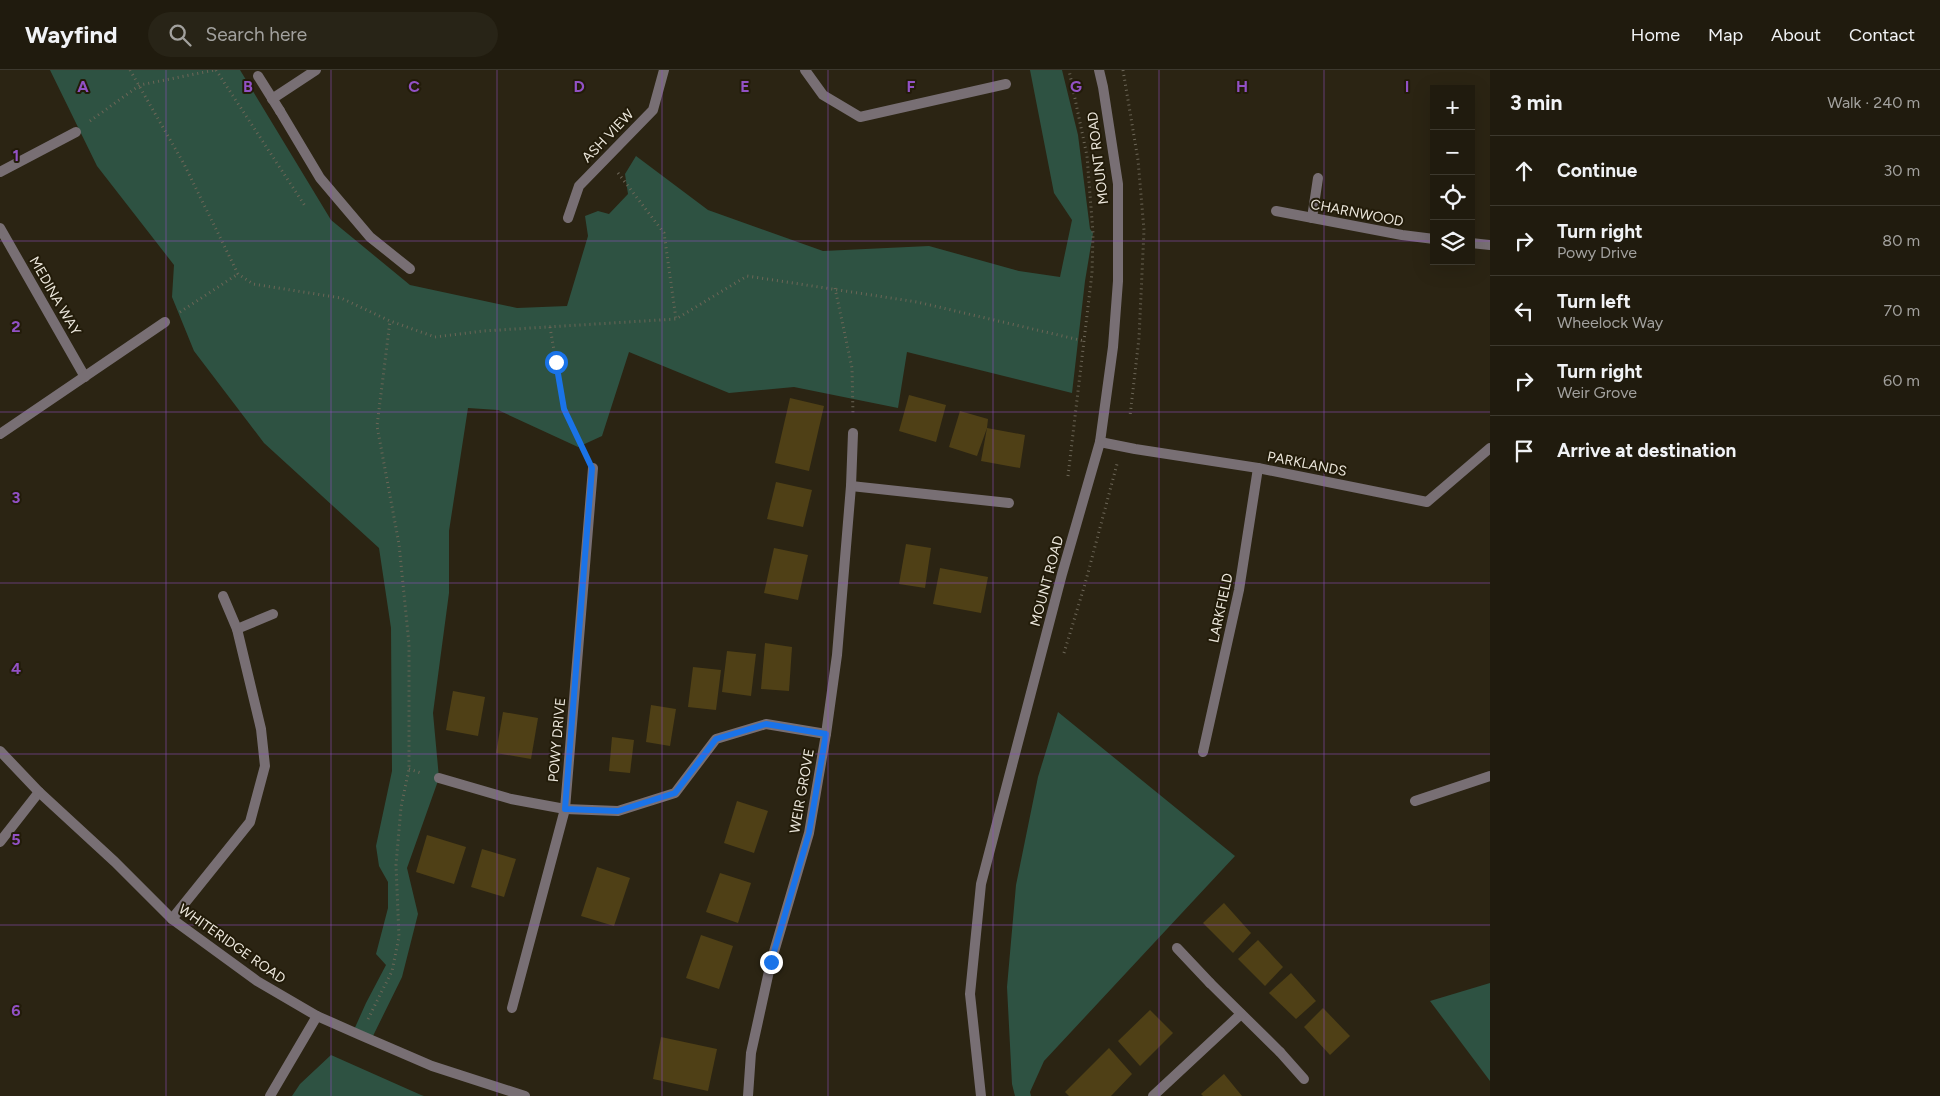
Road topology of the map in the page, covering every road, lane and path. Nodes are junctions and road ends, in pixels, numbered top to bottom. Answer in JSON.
{"nodes":[{"id":1,"x":130,"y":70,"type":"edge"},
{"id":2,"x":216,"y":70,"type":"edge"},
{"id":3,"x":316,"y":70,"type":"edge"},
{"id":4,"x":664,"y":70,"type":"edge"},
{"id":5,"x":805,"y":70,"type":"edge"},
{"id":6,"x":1069,"y":70,"type":"edge"},
{"id":7,"x":1099,"y":70,"type":"edge"},
{"id":8,"x":258,"y":76,"type":"dead end"},
{"id":9,"x":1006,"y":84,"type":"dead end"},
{"id":10,"x":140,"y":85,"type":"junction"},
{"id":11,"x":272,"y":99,"type":"junction"},
{"id":12,"x":76,"y":132,"type":"joint"},
{"id":13,"x":606,"y":158,"type":"junction"},
{"id":14,"x":0,"y":172,"type":"edge"},
{"id":15,"x":1318,"y":178,"type":"dead end"},
{"id":16,"x":305,"y":206,"type":"dead end"},
{"id":17,"x":1276,"y":211,"type":"dead end"},
{"id":18,"x":568,"y":218,"type":"dead end"},
{"id":19,"x":1312,"y":218,"type":"junction"},
{"id":20,"x":0,"y":228,"type":"edge"},
{"id":21,"x":1430,"y":238,"type":"edge"},
{"id":22,"x":1475,"y":243,"type":"edge"},
{"id":23,"x":1490,"y":245,"type":"edge"},
{"id":24,"x":410,"y":269,"type":"dead end"},
{"id":25,"x":238,"y":274,"type":"junction"},
{"id":26,"x":835,"y":288,"type":"junction"},
{"id":27,"x":676,"y":318,"type":"junction"},
{"id":28,"x":390,"y":320,"type":"junction"},
{"id":29,"x":164,"y":322,"type":"joint"},
{"id":30,"x":550,"y":327,"type":"junction"},
{"id":31,"x":1084,"y":341,"type":"junction"},
{"id":32,"x":85,"y":378,"type":"junction"},
{"id":33,"x":0,"y":434,"type":"edge"},
{"id":34,"x":853,"y":434,"type":"joint"},
{"id":35,"x":1100,"y":442,"type":"junction"},
{"id":36,"x":1490,"y":448,"type":"edge"},
{"id":37,"x":1118,"y":464,"type":"dead end"},
{"id":38,"x":592,"y":468,"type":"joint"},
{"id":39,"x":1258,"y":468,"type":"junction"},
{"id":40,"x":1068,"y":477,"type":"dead end"},
{"id":41,"x":851,"y":486,"type":"junction"},
{"id":42,"x":1009,"y":503,"type":"dead end"},
{"id":43,"x":224,"y":596,"type":"dead end"},
{"id":44,"x":273,"y":614,"type":"dead end"},
{"id":45,"x":237,"y":629,"type":"junction"},
{"id":46,"x":1062,"y":659,"type":"dead end"},
{"id":47,"x":826,"y":734,"type":"junction"},
{"id":48,"x":0,"y":751,"type":"edge"},
{"id":49,"x":1203,"y":752,"type":"dead end"},
{"id":50,"x":1490,"y":776,"type":"edge"},
{"id":51,"x":439,"y":778,"type":"dead end"},
{"id":52,"x":39,"y":792,"type":"junction"},
{"id":53,"x":1415,"y":801,"type":"dead end"},
{"id":54,"x":565,"y":809,"type":"junction"},
{"id":55,"x":0,"y":842,"type":"edge"},
{"id":56,"x":172,"y":919,"type":"junction"},
{"id":57,"x":1178,"y":948,"type":"dead end"},
{"id":58,"x":512,"y":1008,"type":"dead end"},
{"id":59,"x":1241,"y":1014,"type":"junction"},
{"id":60,"x":317,"y":1016,"type":"junction"},
{"id":61,"x":360,"y":1035,"type":"junction"},
{"id":62,"x":1304,"y":1079,"type":"dead end"},
{"id":63,"x":270,"y":1096,"type":"edge"},
{"id":64,"x":525,"y":1096,"type":"edge"},
{"id":65,"x":748,"y":1096,"type":"edge"},
{"id":66,"x":981,"y":1096,"type":"edge"},
{"id":67,"x":1153,"y":1096,"type":"edge"}],
"edges":[{"from":1,"to":10,"type":"path"},
{"from":2,"to":10,"type":"path"},
{"from":2,"to":16,"type":"path"},
{"from":3,"to":11,"type":"street"},
{"from":4,"to":13,"type":"street","name":"ASH VIEW"},
{"from":5,"to":9,"type":"street"},
{"from":6,"to":31,"type":"path"},
{"from":7,"to":35,"type":"street","name":"MOUNT ROAD"},
{"from":8,"to":11,"type":"street"},
{"from":10,"to":12,"type":"path"},
{"from":10,"to":25,"type":"path"},
{"from":11,"to":24,"type":"street"},
{"from":12,"to":14,"type":"street"},
{"from":13,"to":18,"type":"street","name":"ASH VIEW"},
{"from":13,"to":27,"type":"path"},
{"from":15,"to":19,"type":"street"},
{"from":17,"to":19,"type":"street","name":"CHARNWOOD"},
{"from":19,"to":21,"type":"street","name":"CHARNWOOD"},
{"from":20,"to":32,"type":"street","name":"MEDINA WAY"},
{"from":22,"to":23,"type":"street"},
{"from":25,"to":28,"type":"path"},
{"from":25,"to":29,"type":"path"},
{"from":26,"to":27,"type":"path"},
{"from":26,"to":31,"type":"path"},
{"from":26,"to":34,"type":"path"},
{"from":27,"to":30,"type":"path"},
{"from":28,"to":30,"type":"path"},
{"from":28,"to":61,"type":"path"},
{"from":29,"to":32,"type":"street"},
{"from":30,"to":38,"type":"path"},
{"from":31,"to":40,"type":"path"},
{"from":32,"to":33,"type":"street"},
{"from":34,"to":41,"type":"street","name":"WEIR GROVE"},
{"from":35,"to":39,"type":"street","name":"PARKLANDS"},
{"from":35,"to":66,"type":"street","name":"MOUNT ROAD"},
{"from":36,"to":39,"type":"street","name":"PARKLANDS"},
{"from":37,"to":46,"type":"path"},
{"from":38,"to":54,"type":"street","name":"POWY DRIVE"},
{"from":39,"to":49,"type":"street","name":"LARKFIELD"},
{"from":41,"to":42,"type":"street"},
{"from":41,"to":47,"type":"street","name":"WEIR GROVE"},
{"from":43,"to":45,"type":"street"},
{"from":44,"to":45,"type":"street"},
{"from":45,"to":56,"type":"street"},
{"from":47,"to":54,"type":"street"},
{"from":47,"to":65,"type":"street","name":"WEIR GROVE"},
{"from":48,"to":52,"type":"street","name":"WHITERIDGE ROAD"},
{"from":50,"to":53,"type":"street"},
{"from":51,"to":54,"type":"street"},
{"from":52,"to":55,"type":"street"},
{"from":52,"to":56,"type":"street","name":"WHITERIDGE ROAD"},
{"from":54,"to":58,"type":"street","name":"POWY DRIVE"},
{"from":56,"to":60,"type":"street","name":"WHITERIDGE ROAD"},
{"from":57,"to":59,"type":"street"},
{"from":59,"to":62,"type":"street"},
{"from":59,"to":67,"type":"street"},
{"from":60,"to":61,"type":"street","name":"WHITERIDGE ROAD"},
{"from":60,"to":63,"type":"street"},
{"from":61,"to":64,"type":"street","name":"WHITERIDGE ROAD"}]}
